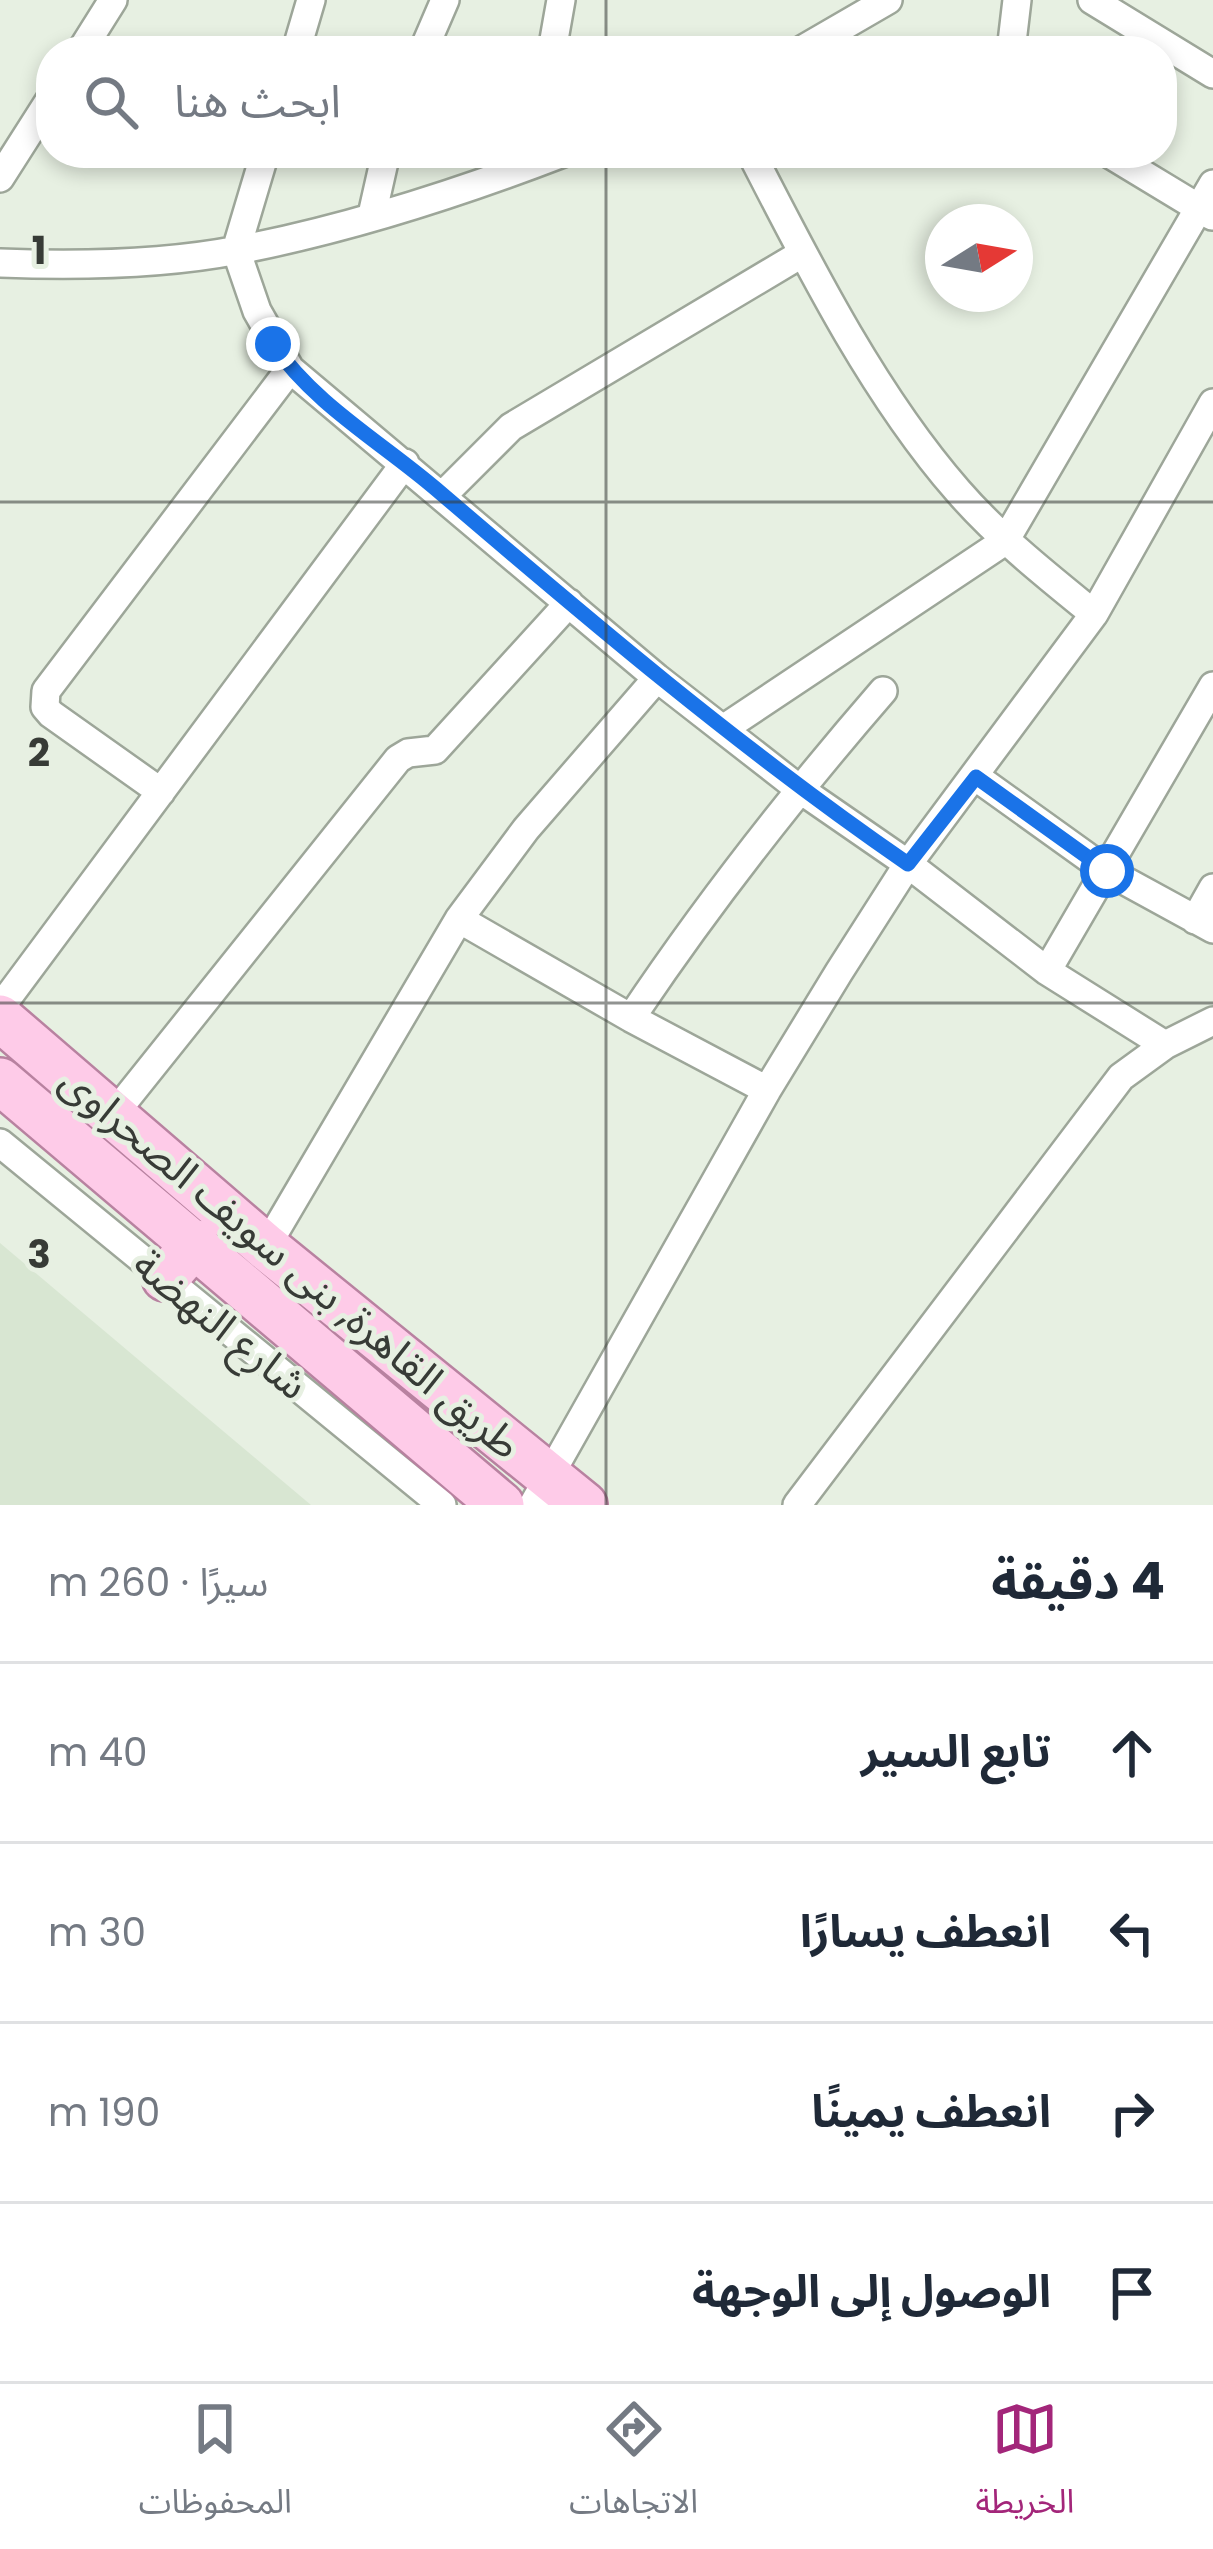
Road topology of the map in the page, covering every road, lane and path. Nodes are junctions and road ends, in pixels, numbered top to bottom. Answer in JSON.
{"nodes":[{"id":1,"x":113,"y":0,"type":"edge"},
{"id":2,"x":311,"y":0,"type":"edge"},
{"id":3,"x":445,"y":0,"type":"edge"},
{"id":4,"x":561,"y":0,"type":"edge"},
{"id":5,"x":888,"y":0,"type":"edge"},
{"id":6,"x":1017,"y":0,"type":"edge"},
{"id":7,"x":1092,"y":0,"type":"edge"},
{"id":8,"x":846,"y":11,"type":"edge"},
{"id":9,"x":90,"y":36,"type":"edge"},
{"id":10,"x":300,"y":36,"type":"edge"},
{"id":11,"x":429,"y":36,"type":"edge"},
{"id":12,"x":555,"y":36,"type":"edge"},
{"id":13,"x":817,"y":36,"type":"edge"},
{"id":14,"x":1013,"y":36,"type":"edge"},
{"id":15,"x":1151,"y":36,"type":"edge"},
{"id":16,"x":1177,"y":52,"type":"edge"},
{"id":17,"x":1213,"y":74,"type":"edge"},
{"id":18,"x":36,"y":122,"type":"edge"},
{"id":19,"x":261,"y":168,"type":"edge"},
{"id":20,"x":383,"y":168,"type":"edge"},
{"id":21,"x":513,"y":168,"type":"edge"},
{"id":22,"x":759,"y":168,"type":"edge"},
{"id":23,"x":1138,"y":168,"type":"edge"},
{"id":24,"x":0,"y":178,"type":"edge"},
{"id":25,"x":1208,"y":203,"type":"edge"},
{"id":26,"x":372,"y":215,"type":"junction"},
{"id":27,"x":236,"y":250,"type":"junction"},
{"id":28,"x":803,"y":254,"type":"junction"},
{"id":29,"x":0,"y":263,"type":"edge"},
{"id":30,"x":290,"y":369,"type":"junction"},
{"id":31,"x":1213,"y":403,"type":"edge"},
{"id":32,"x":1201,"y":452,"type":"edge"},
{"id":33,"x":406,"y":463,"type":"junction"},
{"id":34,"x":443,"y":495,"type":"junction"},
{"id":35,"x":1005,"y":542,"type":"junction"},
{"id":36,"x":569,"y":603,"type":"junction"},
{"id":37,"x":1094,"y":614,"type":"junction"},
{"id":38,"x":657,"y":678,"type":"junction"},
{"id":39,"x":1213,"y":686,"type":"edge"},
{"id":40,"x":883,"y":691,"type":"dead end"},
{"id":41,"x":723,"y":729,"type":"junction"},
{"id":42,"x":976,"y":777,"type":"junction"},
{"id":43,"x":798,"y":788,"type":"junction"},
{"id":44,"x":161,"y":792,"type":"junction"},
{"id":45,"x":908,"y":864,"type":"junction"},
{"id":46,"x":1107,"y":871,"type":"junction"},
{"id":47,"x":1213,"y":888,"type":"edge"},
{"id":48,"x":459,"y":919,"type":"junction"},
{"id":49,"x":1204,"y":925,"type":"edge"},
{"id":50,"x":1047,"y":971,"type":"junction"},
{"id":51,"x":0,"y":1008,"type":"edge"},
{"id":52,"x":0,"y":1018,"type":"edge"},
{"id":53,"x":631,"y":1018,"type":"junction"},
{"id":54,"x":1213,"y":1022,"type":"edge"},
{"id":55,"x":1165,"y":1045,"type":"junction"},
{"id":56,"x":0,"y":1081,"type":"edge"},
{"id":57,"x":767,"y":1090,"type":"junction"},
{"id":58,"x":114,"y":1114,"type":"junction"},
{"id":59,"x":0,"y":1143,"type":"edge"},
{"id":60,"x":196,"y":1243,"type":"junction"},
{"id":61,"x":266,"y":1247,"type":"junction"},
{"id":62,"x":165,"y":1279,"type":"junction"},
{"id":63,"x":556,"y":1496,"type":"edge"},
{"id":64,"x":442,"y":1505,"type":"edge"},
{"id":65,"x":500,"y":1505,"type":"edge"},
{"id":66,"x":797,"y":1505,"type":"edge"}],
"edges":[{"from":1,"to":9,"type":"street"},
{"from":2,"to":10,"type":"street"},
{"from":3,"to":11,"type":"street"},
{"from":4,"to":12,"type":"street"},
{"from":5,"to":8,"type":"street"},
{"from":6,"to":14,"type":"street"},
{"from":7,"to":15,"type":"street"},
{"from":8,"to":13,"type":"street"},
{"from":16,"to":17,"type":"street"},
{"from":18,"to":24,"type":"street"},
{"from":19,"to":27,"type":"street"},
{"from":20,"to":26,"type":"street"},
{"from":21,"to":26,"type":"street"},
{"from":22,"to":28,"type":"street"},
{"from":23,"to":25,"type":"street"},
{"from":25,"to":35,"type":"street"},
{"from":26,"to":27,"type":"street"},
{"from":27,"to":29,"type":"street"},
{"from":27,"to":30,"type":"street"},
{"from":28,"to":34,"type":"street"},
{"from":28,"to":35,"type":"street"},
{"from":30,"to":33,"type":"street"},
{"from":30,"to":44,"type":"street"},
{"from":31,"to":32,"type":"street"},
{"from":32,"to":37,"type":"street"},
{"from":33,"to":34,"type":"street"},
{"from":33,"to":44,"type":"street"},
{"from":34,"to":36,"type":"street"},
{"from":35,"to":37,"type":"street"},
{"from":35,"to":41,"type":"street"},
{"from":36,"to":38,"type":"street"},
{"from":36,"to":58,"type":"street"},
{"from":37,"to":42,"type":"street"},
{"from":38,"to":41,"type":"street"},
{"from":38,"to":48,"type":"street"},
{"from":39,"to":46,"type":"street"},
{"from":40,"to":43,"type":"street"},
{"from":41,"to":43,"type":"street"},
{"from":42,"to":45,"type":"street"},
{"from":42,"to":46,"type":"street"},
{"from":43,"to":45,"type":"street"},
{"from":43,"to":53,"type":"street"},
{"from":44,"to":51,"type":"street"},
{"from":45,"to":50,"type":"street"},
{"from":45,"to":57,"type":"street"},
{"from":46,"to":49,"type":"street"},
{"from":46,"to":50,"type":"street"},
{"from":47,"to":49,"type":"street"},
{"from":48,"to":53,"type":"street"},
{"from":48,"to":61,"type":"street"},
{"from":50,"to":55,"type":"street"},
{"from":52,"to":58,"type":"main road","name":"طريق القاهرة, بنى سويف الصحراوى"},
{"from":53,"to":57,"type":"street"},
{"from":54,"to":55,"type":"street"},
{"from":55,"to":66,"type":"street"},
{"from":56,"to":60,"type":"main road","name":"طريق القاهرة, بنى سويف الصحراوى"},
{"from":57,"to":63,"type":"street"},
{"from":58,"to":61,"type":"main road","name":"طريق القاهرة, بنى سويف الصحراوى"},
{"from":59,"to":62,"type":"street","name":"شارع النهضة"},
{"from":60,"to":62,"type":"main road"},
{"from":60,"to":65,"type":"main road","name":"طريق القاهرة, بنى سويف الصحراوى"},
{"from":61,"to":63,"type":"main road","name":"طريق القاهرة, بنى سويف الصحراوى"},
{"from":62,"to":64,"type":"street","name":"شارع النهضة"}]}
